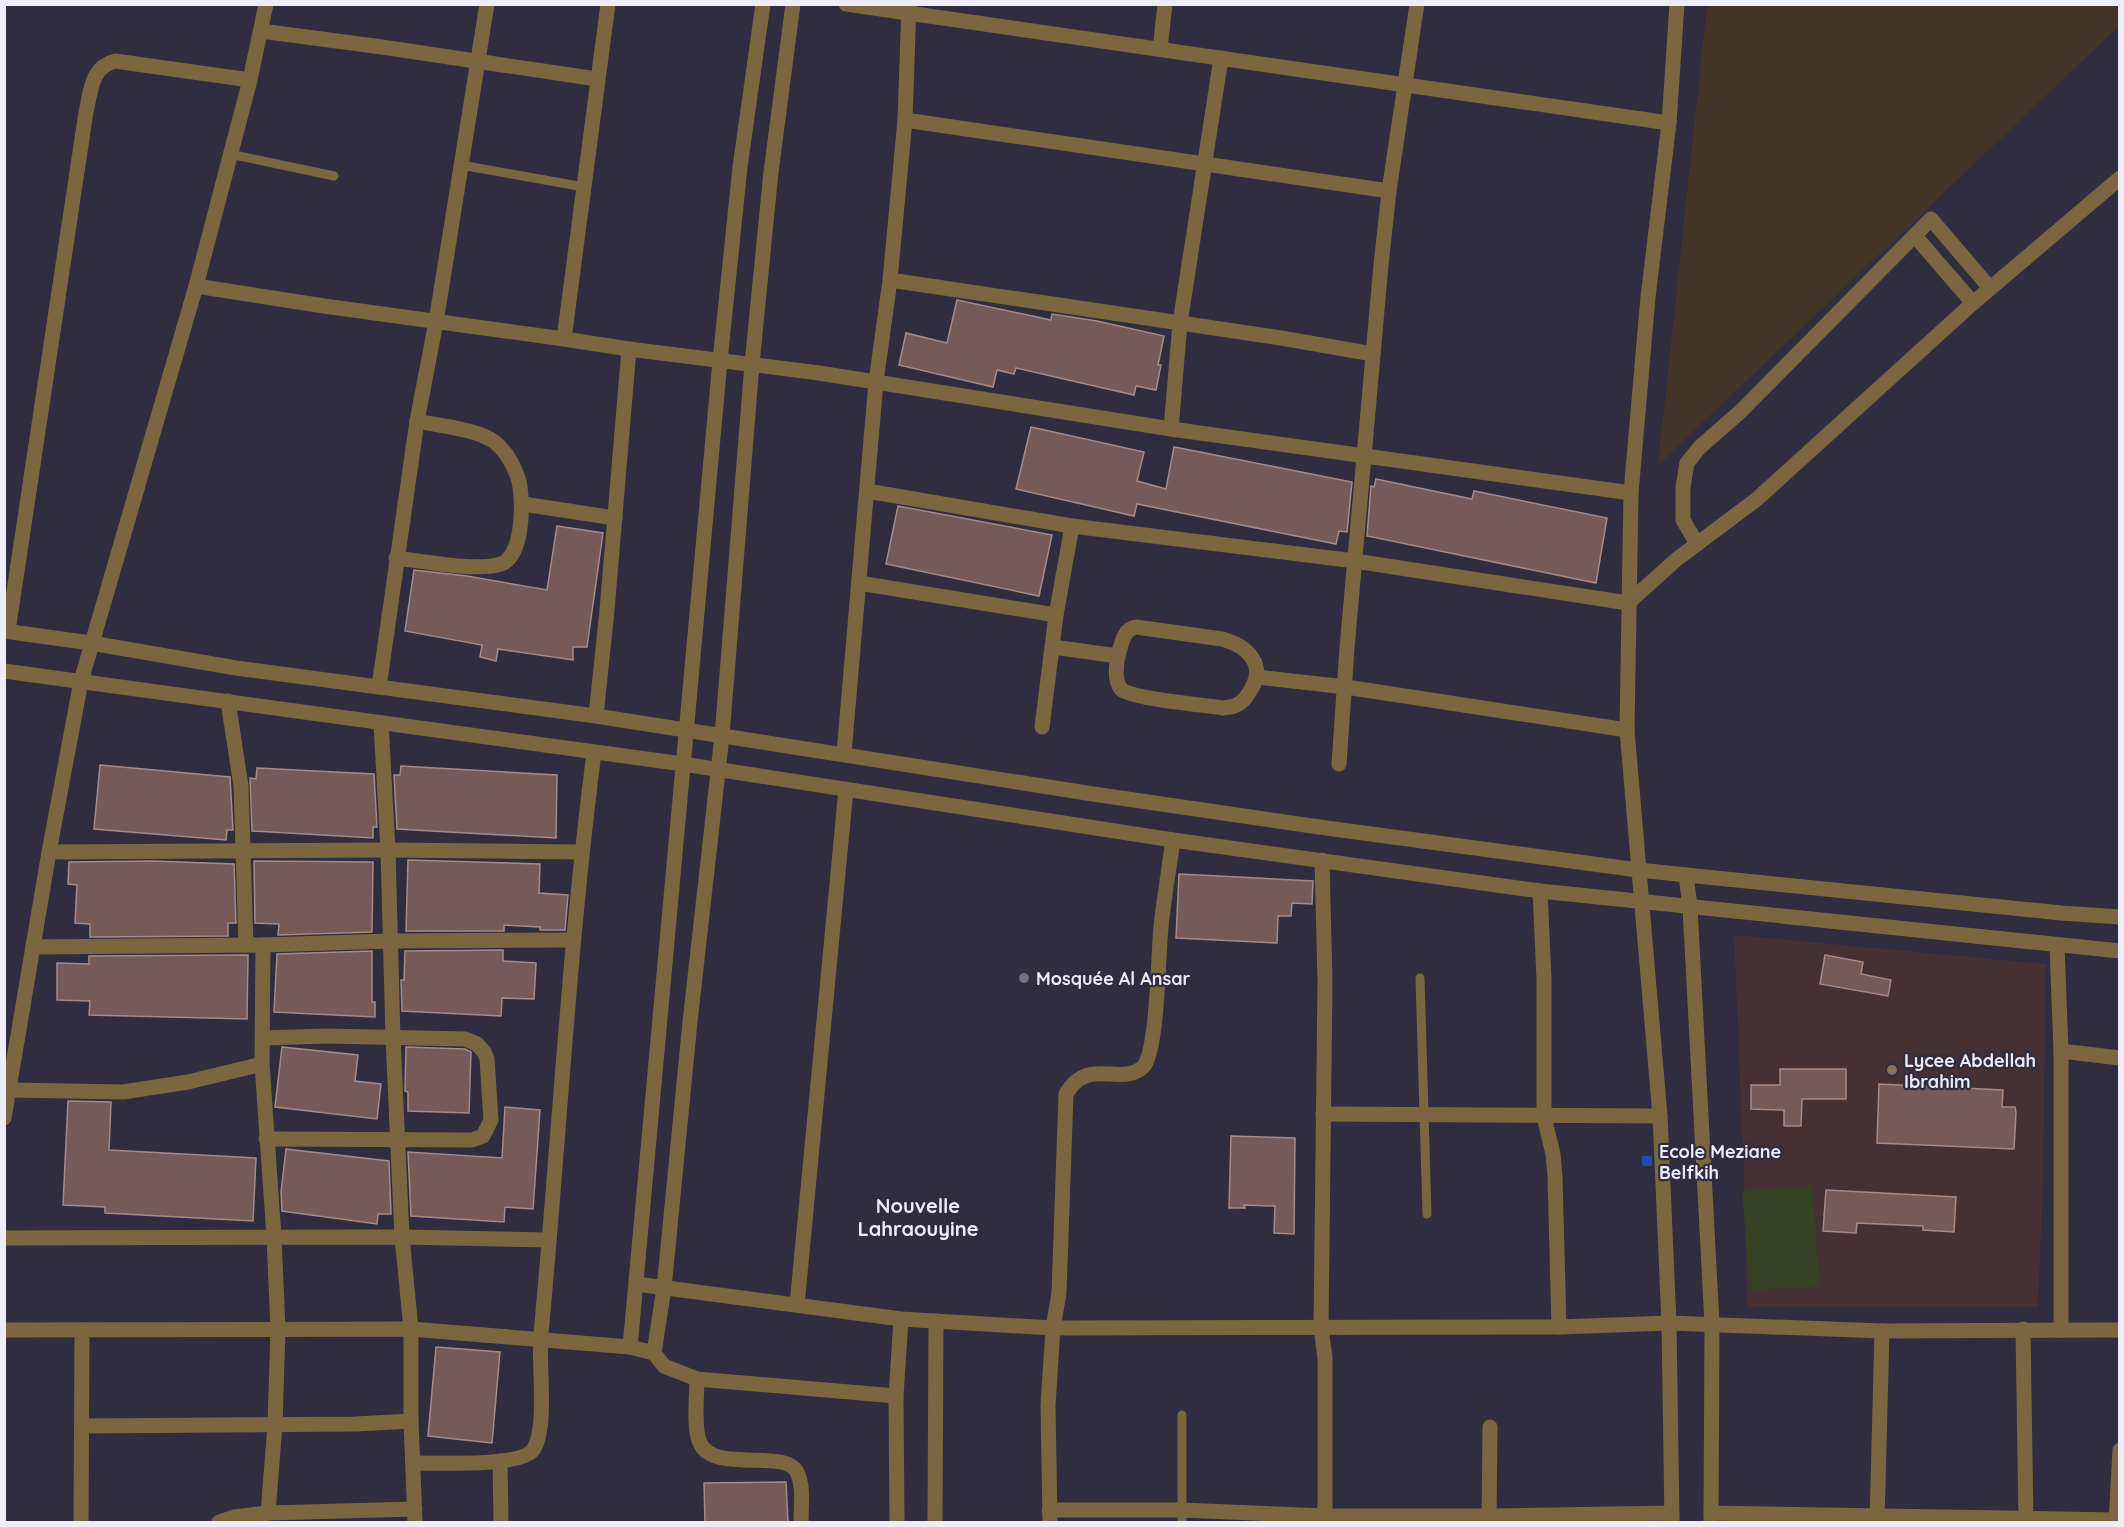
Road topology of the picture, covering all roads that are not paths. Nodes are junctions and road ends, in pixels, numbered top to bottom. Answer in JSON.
{"nodes":[{"id":1,"x":266,"y":4,"type":"edge"},
{"id":2,"x":488,"y":4,"type":"edge"},
{"id":3,"x":608,"y":4,"type":"edge"},
{"id":4,"x":763,"y":4,"type":"edge"},
{"id":5,"x":793,"y":4,"type":"edge"},
{"id":6,"x":846,"y":4,"type":"edge"},
{"id":7,"x":1165,"y":4,"type":"edge"},
{"id":8,"x":1417,"y":4,"type":"edge"},
{"id":9,"x":1677,"y":4,"type":"edge"},
{"id":10,"x":909,"y":9,"type":"edge"},
{"id":11,"x":261,"y":31,"type":"junction"},
{"id":12,"x":1160,"y":49,"type":"junction"},
{"id":13,"x":1221,"y":58,"type":"junction"},
{"id":14,"x":479,"y":61,"type":"junction"},
{"id":15,"x":597,"y":79,"type":"junction"},
{"id":16,"x":250,"y":80,"type":"junction"},
{"id":17,"x":1406,"y":86,"type":"junction"},
{"id":18,"x":904,"y":120,"type":"junction"},
{"id":19,"x":1670,"y":123,"type":"junction"},
{"id":20,"x":230,"y":154,"type":"junction"},
{"id":21,"x":1205,"y":164,"type":"junction"},
{"id":22,"x":461,"y":165,"type":"junction"},
{"id":23,"x":334,"y":176,"type":"dead end"},
{"id":24,"x":2120,"y":178,"type":"edge"},
{"id":25,"x":584,"y":187,"type":"junction"},
{"id":26,"x":1389,"y":191,"type":"junction"},
{"id":27,"x":1915,"y":236,"type":"junction"},
{"id":28,"x":890,"y":279,"type":"junction"},
{"id":29,"x":196,"y":286,"type":"junction"},
{"id":30,"x":1990,"y":288,"type":"junction"},
{"id":31,"x":1973,"y":303,"type":"junction"},
{"id":32,"x":436,"y":322,"type":"junction"},
{"id":33,"x":1180,"y":323,"type":"junction"},
{"id":34,"x":564,"y":339,"type":"junction"},
{"id":35,"x":629,"y":349,"type":"junction"},
{"id":36,"x":1372,"y":354,"type":"junction"},
{"id":37,"x":720,"y":361,"type":"junction"},
{"id":38,"x":752,"y":364,"type":"junction"},
{"id":39,"x":876,"y":382,"type":"junction"},
{"id":40,"x":417,"y":421,"type":"junction"},
{"id":41,"x":1171,"y":429,"type":"junction"},
{"id":42,"x":1365,"y":457,"type":"junction"},
{"id":43,"x":867,"y":491,"type":"junction"},
{"id":44,"x":1630,"y":493,"type":"junction"},
{"id":45,"x":523,"y":504,"type":"junction"},
{"id":46,"x":615,"y":518,"type":"junction"},
{"id":47,"x":1072,"y":526,"type":"junction"},
{"id":48,"x":1696,"y":544,"type":"junction"},
{"id":49,"x":396,"y":558,"type":"junction"},
{"id":50,"x":1355,"y":561,"type":"junction"},
{"id":51,"x":860,"y":584,"type":"junction"},
{"id":52,"x":1628,"y":603,"type":"junction"},
{"id":53,"x":1056,"y":615,"type":"junction"},
{"id":54,"x":6,"y":631,"type":"edge"},
{"id":55,"x":91,"y":643,"type":"junction"},
{"id":56,"x":1053,"y":647,"type":"junction"},
{"id":57,"x":1118,"y":656,"type":"junction"},
{"id":58,"x":4,"y":671,"type":"edge"},
{"id":59,"x":1257,"y":677,"type":"junction"},
{"id":60,"x":81,"y":681,"type":"junction"},
{"id":61,"x":379,"y":687,"type":"junction"},
{"id":62,"x":1346,"y":687,"type":"junction"},
{"id":63,"x":228,"y":701,"type":"junction"},
{"id":64,"x":596,"y":716,"type":"junction"},
{"id":65,"x":381,"y":723,"type":"junction"},
{"id":66,"x":1042,"y":727,"type":"dead end"},
{"id":67,"x":687,"y":729,"type":"junction"},
{"id":68,"x":1627,"y":730,"type":"junction"},
{"id":69,"x":722,"y":736,"type":"junction"},
{"id":70,"x":594,"y":753,"type":"junction"},
{"id":71,"x":844,"y":753,"type":"junction"},
{"id":72,"x":683,"y":764,"type":"junction"},
{"id":73,"x":1339,"y":764,"type":"dead end"},
{"id":74,"x":718,"y":770,"type":"junction"},
{"id":75,"x":846,"y":789,"type":"junction"},
{"id":76,"x":1173,"y":840,"type":"junction"},
{"id":77,"x":388,"y":850,"type":"junction"},
{"id":78,"x":49,"y":852,"type":"junction"},
{"id":79,"x":243,"y":852,"type":"junction"},
{"id":80,"x":581,"y":852,"type":"junction"},
{"id":81,"x":1322,"y":860,"type":"junction"},
{"id":82,"x":1638,"y":870,"type":"junction"},
{"id":83,"x":1686,"y":876,"type":"junction"},
{"id":84,"x":1540,"y":891,"type":"junction"},
{"id":85,"x":1641,"y":902,"type":"junction"},
{"id":86,"x":1690,"y":907,"type":"junction"},
{"id":87,"x":2120,"y":917,"type":"edge"},
{"id":88,"x":573,"y":940,"type":"junction"},
{"id":89,"x":390,"y":941,"type":"junction"},
{"id":90,"x":246,"y":945,"type":"junction"},
{"id":91,"x":263,"y":945,"type":"junction"},
{"id":92,"x":33,"y":946,"type":"junction"},
{"id":93,"x":2057,"y":946,"type":"junction"},
{"id":94,"x":2120,"y":951,"type":"edge"},
{"id":95,"x":1420,"y":978,"type":"dead end"},
{"id":96,"x":393,"y":1037,"type":"junction"},
{"id":97,"x":263,"y":1038,"type":"junction"},
{"id":98,"x":2061,"y":1051,"type":"junction"},
{"id":99,"x":2120,"y":1058,"type":"edge"},
{"id":100,"x":262,"y":1064,"type":"junction"},
{"id":101,"x":9,"y":1090,"type":"junction"},
{"id":102,"x":1323,"y":1114,"type":"junction"},
{"id":103,"x":1425,"y":1114,"type":"junction"},
{"id":104,"x":1660,"y":1116,"type":"junction"},
{"id":105,"x":1544,"y":1117,"type":"junction"},
{"id":106,"x":4,"y":1118,"type":"edge"},
{"id":107,"x":267,"y":1138,"type":"junction"},
{"id":108,"x":399,"y":1139,"type":"junction"},
{"id":109,"x":1427,"y":1214,"type":"dead end"},
{"id":110,"x":274,"y":1237,"type":"junction"},
{"id":111,"x":402,"y":1237,"type":"junction"},
{"id":112,"x":4,"y":1238,"type":"edge"},
{"id":113,"x":549,"y":1240,"type":"junction"},
{"id":114,"x":636,"y":1284,"type":"junction"},
{"id":115,"x":664,"y":1288,"type":"junction"},
{"id":116,"x":797,"y":1305,"type":"junction"},
{"id":117,"x":901,"y":1319,"type":"junction"},
{"id":118,"x":936,"y":1321,"type":"junction"},
{"id":119,"x":1669,"y":1323,"type":"junction"},
{"id":120,"x":1712,"y":1324,"type":"junction"},
{"id":121,"x":1559,"y":1327,"type":"junction"},
{"id":122,"x":1053,"y":1328,"type":"junction"},
{"id":123,"x":1321,"y":1328,"type":"junction"},
{"id":124,"x":411,"y":1329,"type":"junction"},
{"id":125,"x":2024,"y":1329,"type":"junction"},
{"id":126,"x":4,"y":1330,"type":"edge"},
{"id":127,"x":82,"y":1330,"type":"junction"},
{"id":128,"x":278,"y":1330,"type":"junction"},
{"id":129,"x":2061,"y":1330,"type":"junction"},
{"id":130,"x":2120,"y":1330,"type":"edge"},
{"id":131,"x":1882,"y":1331,"type":"junction"},
{"id":132,"x":540,"y":1339,"type":"junction"},
{"id":133,"x":630,"y":1347,"type":"junction"},
{"id":134,"x":654,"y":1353,"type":"junction"},
{"id":135,"x":697,"y":1378,"type":"junction"},
{"id":136,"x":896,"y":1396,"type":"junction"},
{"id":137,"x":1182,"y":1415,"type":"dead end"},
{"id":138,"x":411,"y":1421,"type":"junction"},
{"id":139,"x":275,"y":1425,"type":"junction"},
{"id":140,"x":82,"y":1426,"type":"junction"},
{"id":141,"x":1490,"y":1427,"type":"dead end"},
{"id":142,"x":2120,"y":1450,"type":"edge"},
{"id":143,"x":500,"y":1461,"type":"junction"},
{"id":144,"x":414,"y":1463,"type":"junction"},
{"id":145,"x":268,"y":1513,"type":"junction"},
{"id":146,"x":415,"y":1516,"type":"edge"},
{"id":147,"x":1049,"y":1516,"type":"edge"},
{"id":148,"x":1181,"y":1516,"type":"edge"},
{"id":149,"x":312,"y":1517,"type":"edge"},
{"id":150,"x":1672,"y":1518,"type":"edge"},
{"id":151,"x":1711,"y":1518,"type":"edge"},
{"id":152,"x":1325,"y":1519,"type":"edge"},
{"id":153,"x":1877,"y":1519,"type":"edge"},
{"id":154,"x":1489,"y":1520,"type":"edge"},
{"id":155,"x":2026,"y":1521,"type":"edge"},
{"id":156,"x":2116,"y":1521,"type":"edge"},
{"id":157,"x":81,"y":1522,"type":"edge"},
{"id":158,"x":219,"y":1522,"type":"edge"},
{"id":159,"x":501,"y":1522,"type":"edge"},
{"id":160,"x":801,"y":1522,"type":"edge"},
{"id":161,"x":897,"y":1522,"type":"edge"},
{"id":162,"x":935,"y":1522,"type":"edge"}],
"edges":[{"from":1,"to":11,"type":"street"},
{"from":2,"to":14,"type":"street"},
{"from":3,"to":15,"type":"street"},
{"from":4,"to":37,"type":"street"},
{"from":5,"to":38,"type":"street"},
{"from":6,"to":10,"type":"street"},
{"from":7,"to":12,"type":"street"},
{"from":8,"to":17,"type":"street"},
{"from":9,"to":19,"type":"street"},
{"from":10,"to":12,"type":"street"},
{"from":10,"to":18,"type":"street"},
{"from":11,"to":14,"type":"street"},
{"from":11,"to":16,"type":"street"},
{"from":12,"to":13,"type":"street"},
{"from":13,"to":17,"type":"street"},
{"from":13,"to":21,"type":"street"},
{"from":14,"to":15,"type":"street"},
{"from":14,"to":22,"type":"street"},
{"from":15,"to":25,"type":"street"},
{"from":16,"to":20,"type":"street"},
{"from":16,"to":54,"type":"street"},
{"from":17,"to":19,"type":"street"},
{"from":17,"to":26,"type":"street"},
{"from":18,"to":21,"type":"street"},
{"from":18,"to":28,"type":"street"},
{"from":19,"to":44,"type":"street"},
{"from":20,"to":23,"type":"lane"},
{"from":20,"to":29,"type":"street"},
{"from":21,"to":26,"type":"street"},
{"from":21,"to":33,"type":"street"},
{"from":22,"to":25,"type":"lane"},
{"from":22,"to":32,"type":"street"},
{"from":24,"to":30,"type":"street"},
{"from":25,"to":34,"type":"street"},
{"from":26,"to":36,"type":"street"},
{"from":27,"to":30,"type":"street"},
{"from":27,"to":31,"type":"street"},
{"from":27,"to":48,"type":"street"},
{"from":28,"to":33,"type":"street"},
{"from":28,"to":39,"type":"street"},
{"from":29,"to":32,"type":"street"},
{"from":29,"to":55,"type":"street"},
{"from":30,"to":31,"type":"street"},
{"from":31,"to":48,"type":"street"},
{"from":32,"to":34,"type":"street"},
{"from":32,"to":40,"type":"street"},
{"from":33,"to":36,"type":"street"},
{"from":33,"to":41,"type":"street"},
{"from":34,"to":35,"type":"street"},
{"from":35,"to":37,"type":"street"},
{"from":35,"to":46,"type":"street"},
{"from":36,"to":42,"type":"street"},
{"from":37,"to":38,"type":"street"},
{"from":37,"to":67,"type":"street"},
{"from":38,"to":39,"type":"street"},
{"from":38,"to":69,"type":"street"},
{"from":39,"to":41,"type":"street"},
{"from":39,"to":43,"type":"street"},
{"from":40,"to":45,"type":"street"},
{"from":40,"to":49,"type":"street"},
{"from":41,"to":42,"type":"street"},
{"from":42,"to":44,"type":"street"},
{"from":42,"to":50,"type":"street"},
{"from":43,"to":47,"type":"street"},
{"from":43,"to":51,"type":"street"},
{"from":44,"to":52,"type":"street"},
{"from":45,"to":46,"type":"street"},
{"from":45,"to":49,"type":"street"},
{"from":46,"to":64,"type":"street"},
{"from":47,"to":50,"type":"street"},
{"from":47,"to":53,"type":"street"},
{"from":48,"to":52,"type":"street"},
{"from":49,"to":61,"type":"street"},
{"from":50,"to":52,"type":"street"},
{"from":50,"to":62,"type":"street"},
{"from":51,"to":53,"type":"street"},
{"from":51,"to":71,"type":"street"},
{"from":52,"to":68,"type":"street"},
{"from":53,"to":56,"type":"street"},
{"from":54,"to":55,"type":"street"},
{"from":55,"to":60,"type":"street"},
{"from":55,"to":61,"type":"street"},
{"from":56,"to":57,"type":"street"},
{"from":56,"to":66,"type":"street"},
{"from":57,"to":59,"type":"street"},
{"from":57,"to":59,"type":"street"},
{"from":58,"to":60,"type":"street"},
{"from":59,"to":62,"type":"street"},
{"from":60,"to":63,"type":"street"},
{"from":60,"to":78,"type":"street"},
{"from":61,"to":64,"type":"street"},
{"from":62,"to":68,"type":"street"},
{"from":62,"to":73,"type":"street"},
{"from":63,"to":65,"type":"street"},
{"from":63,"to":79,"type":"street"},
{"from":64,"to":67,"type":"street"},
{"from":65,"to":70,"type":"street"},
{"from":65,"to":77,"type":"street"},
{"from":67,"to":69,"type":"street"},
{"from":67,"to":72,"type":"street"},
{"from":68,"to":82,"type":"street"},
{"from":69,"to":71,"type":"street"},
{"from":69,"to":74,"type":"street"},
{"from":70,"to":72,"type":"street"},
{"from":70,"to":80,"type":"street"},
{"from":71,"to":82,"type":"street"},
{"from":72,"to":74,"type":"street"},
{"from":72,"to":114,"type":"street"},
{"from":74,"to":75,"type":"street"},
{"from":74,"to":115,"type":"street"},
{"from":75,"to":76,"type":"street"},
{"from":75,"to":116,"type":"street"},
{"from":76,"to":81,"type":"street"},
{"from":76,"to":122,"type":"street"},
{"from":77,"to":79,"type":"street"},
{"from":77,"to":80,"type":"street"},
{"from":77,"to":89,"type":"street"},
{"from":78,"to":79,"type":"street"},
{"from":78,"to":92,"type":"street"},
{"from":79,"to":90,"type":"street"},
{"from":80,"to":88,"type":"street"},
{"from":81,"to":84,"type":"street"},
{"from":81,"to":102,"type":"street"},
{"from":82,"to":83,"type":"street"},
{"from":82,"to":85,"type":"street"},
{"from":83,"to":86,"type":"street"},
{"from":83,"to":87,"type":"street"},
{"from":84,"to":85,"type":"street"},
{"from":84,"to":105,"type":"street"},
{"from":85,"to":86,"type":"street"},
{"from":85,"to":104,"type":"street"},
{"from":86,"to":93,"type":"street"},
{"from":86,"to":120,"type":"street"},
{"from":88,"to":89,"type":"street"},
{"from":88,"to":113,"type":"street"},
{"from":89,"to":91,"type":"street"},
{"from":89,"to":96,"type":"street"},
{"from":90,"to":91,"type":"street"},
{"from":90,"to":92,"type":"street"},
{"from":91,"to":97,"type":"street"},
{"from":92,"to":101,"type":"street"},
{"from":93,"to":94,"type":"street"},
{"from":93,"to":98,"type":"street"},
{"from":95,"to":103,"type":"lane"},
{"from":96,"to":97,"type":"street"},
{"from":96,"to":108,"type":"street"},
{"from":96,"to":108,"type":"street"},
{"from":97,"to":100,"type":"street"},
{"from":98,"to":99,"type":"street"},
{"from":98,"to":129,"type":"street"},
{"from":100,"to":101,"type":"street"},
{"from":100,"to":107,"type":"street"},
{"from":101,"to":106,"type":"street"},
{"from":102,"to":103,"type":"street"},
{"from":102,"to":123,"type":"street"},
{"from":103,"to":105,"type":"street"},
{"from":103,"to":109,"type":"lane"},
{"from":104,"to":105,"type":"street"},
{"from":104,"to":119,"type":"street"},
{"from":105,"to":121,"type":"street"},
{"from":107,"to":108,"type":"street"},
{"from":107,"to":110,"type":"street"},
{"from":108,"to":111,"type":"street"},
{"from":110,"to":111,"type":"street"},
{"from":110,"to":112,"type":"street"},
{"from":110,"to":128,"type":"street"},
{"from":111,"to":113,"type":"street"},
{"from":111,"to":124,"type":"street"},
{"from":113,"to":132,"type":"street"},
{"from":114,"to":115,"type":"street"},
{"from":114,"to":133,"type":"street"},
{"from":115,"to":116,"type":"street"},
{"from":115,"to":134,"type":"street"},
{"from":116,"to":117,"type":"street"},
{"from":117,"to":118,"type":"street"},
{"from":117,"to":136,"type":"street"},
{"from":118,"to":122,"type":"street"},
{"from":118,"to":162,"type":"street"},
{"from":119,"to":120,"type":"street"},
{"from":119,"to":121,"type":"street"},
{"from":119,"to":150,"type":"street"},
{"from":120,"to":131,"type":"street"},
{"from":120,"to":151,"type":"street"},
{"from":121,"to":123,"type":"street"},
{"from":122,"to":123,"type":"street"},
{"from":122,"to":147,"type":"street"},
{"from":123,"to":152,"type":"street"},
{"from":124,"to":128,"type":"street"},
{"from":124,"to":132,"type":"street"},
{"from":124,"to":138,"type":"street"},
{"from":125,"to":129,"type":"street"},
{"from":125,"to":131,"type":"street"},
{"from":125,"to":155,"type":"street"},
{"from":126,"to":127,"type":"street"},
{"from":127,"to":128,"type":"street"},
{"from":127,"to":140,"type":"street"},
{"from":128,"to":139,"type":"street"},
{"from":129,"to":130,"type":"street"},
{"from":131,"to":153,"type":"street"},
{"from":132,"to":133,"type":"street"},
{"from":132,"to":143,"type":"street"},
{"from":133,"to":134,"type":"street"},
{"from":134,"to":135,"type":"street"},
{"from":135,"to":136,"type":"street"},
{"from":135,"to":160,"type":"street"},
{"from":136,"to":161,"type":"street"},
{"from":137,"to":148,"type":"lane"},
{"from":138,"to":139,"type":"street"},
{"from":138,"to":144,"type":"street"},
{"from":139,"to":140,"type":"street"},
{"from":139,"to":145,"type":"street"},
{"from":140,"to":157,"type":"street"},
{"from":141,"to":154,"type":"street"},
{"from":142,"to":156,"type":"street"},
{"from":143,"to":144,"type":"street"},
{"from":143,"to":159,"type":"street"},
{"from":144,"to":146,"type":"street"},
{"from":145,"to":149,"type":"street"},
{"from":145,"to":158,"type":"street"},
{"from":146,"to":149,"type":"street"},
{"from":147,"to":148,"type":"street"},
{"from":148,"to":152,"type":"street"},
{"from":150,"to":154,"type":"street"},
{"from":151,"to":153,"type":"street"},
{"from":152,"to":154,"type":"street"},
{"from":153,"to":155,"type":"street"},
{"from":155,"to":156,"type":"street"}]}
